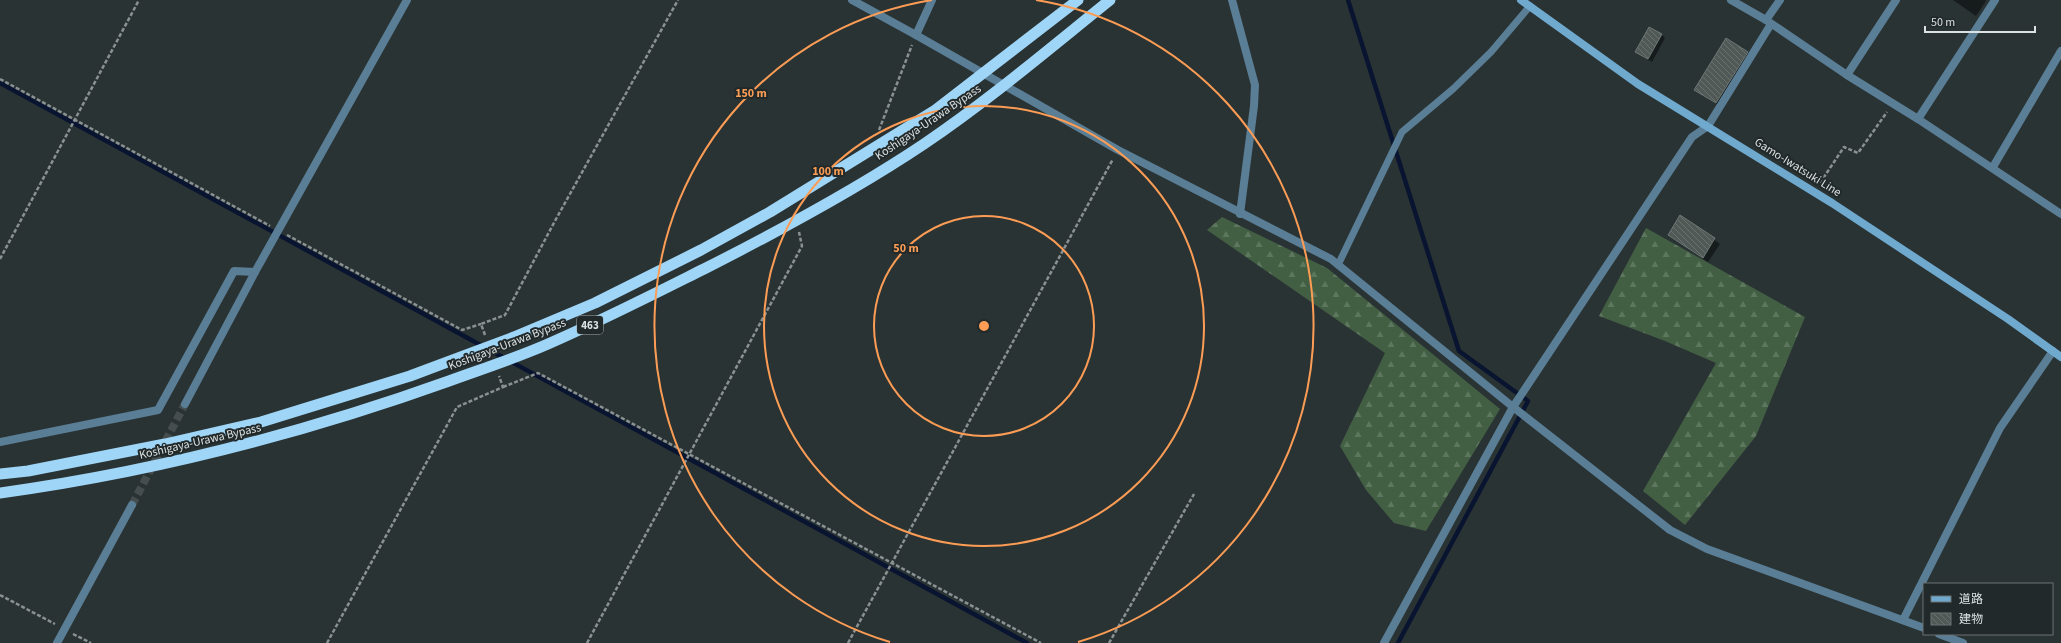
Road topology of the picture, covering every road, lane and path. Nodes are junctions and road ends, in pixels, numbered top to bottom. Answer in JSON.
{"nodes":[{"id":1,"x":139,"y":0,"type":"edge"},
{"id":2,"x":407,"y":0,"type":"edge"},
{"id":3,"x":678,"y":0,"type":"edge"},
{"id":4,"x":852,"y":0,"type":"edge"},
{"id":5,"x":932,"y":0,"type":"edge"},
{"id":6,"x":1078,"y":0,"type":"edge"},
{"id":7,"x":1110,"y":0,"type":"edge"},
{"id":8,"x":1232,"y":0,"type":"edge"},
{"id":9,"x":1521,"y":0,"type":"edge"},
{"id":10,"x":1731,"y":0,"type":"edge"},
{"id":11,"x":1780,"y":0,"type":"edge"},
{"id":12,"x":1896,"y":0,"type":"edge"},
{"id":13,"x":1995,"y":0,"type":"edge"},
{"id":14,"x":1530,"y":6,"type":"junction"},
{"id":15,"x":1769,"y":22,"type":"junction"},
{"id":16,"x":916,"y":35,"type":"junction"},
{"id":17,"x":2061,"y":51,"type":"edge"},
{"id":18,"x":982,"y":74,"type":"junction"},
{"id":19,"x":1847,"y":75,"type":"junction"},
{"id":20,"x":0,"y":79,"type":"edge"},
{"id":21,"x":1003,"y":86,"type":"junction"},
{"id":22,"x":1893,"y":103,"type":"junction"},
{"id":23,"x":75,"y":119,"type":"junction"},
{"id":24,"x":1918,"y":119,"type":"junction"},
{"id":25,"x":1708,"y":126,"type":"junction"},
{"id":26,"x":872,"y":149,"type":"junction"},
{"id":27,"x":1118,"y":150,"type":"junction"},
{"id":28,"x":1993,"y":168,"type":"junction"},
{"id":29,"x":1814,"y":192,"type":"junction"},
{"id":30,"x":2061,"y":213,"type":"edge"},
{"id":31,"x":1240,"y":214,"type":"junction"},
{"id":32,"x":797,"y":222,"type":"junction"},
{"id":33,"x":278,"y":230,"type":"junction"},
{"id":34,"x":0,"y":259,"type":"edge"},
{"id":35,"x":1338,"y":265,"type":"junction"},
{"id":36,"x":255,"y":272,"type":"junction"},
{"id":37,"x":481,"y":324,"type":"junction"},
{"id":38,"x":490,"y":346,"type":"junction"},
{"id":39,"x":2053,"y":351,"type":"junction"},
{"id":40,"x":2061,"y":357,"type":"edge"},
{"id":41,"x":495,"y":364,"type":"junction"},
{"id":42,"x":503,"y":387,"type":"junction"},
{"id":43,"x":185,"y":404,"type":"tunnel mouth"},
{"id":44,"x":1513,"y":407,"type":"junction"},
{"id":45,"x":0,"y":442,"type":"edge"},
{"id":46,"x":0,"y":474,"type":"edge"},
{"id":47,"x":0,"y":492,"type":"edge"},
{"id":48,"x":1194,"y":494,"type":"dead end"},
{"id":49,"x":132,"y":505,"type":"tunnel mouth"},
{"id":50,"x":891,"y":564,"type":"junction"},
{"id":51,"x":0,"y":595,"type":"edge"},
{"id":52,"x":1903,"y":620,"type":"junction"},
{"id":53,"x":1923,"y":628,"type":"edge"},
{"id":54,"x":64,"y":629,"type":"junction"},
{"id":55,"x":1942,"y":635,"type":"edge"},
{"id":56,"x":57,"y":643,"type":"edge"},
{"id":57,"x":90,"y":643,"type":"edge"},
{"id":58,"x":327,"y":643,"type":"edge"},
{"id":59,"x":586,"y":643,"type":"edge"},
{"id":60,"x":848,"y":643,"type":"edge"},
{"id":61,"x":1041,"y":643,"type":"edge"},
{"id":62,"x":1109,"y":643,"type":"edge"},
{"id":63,"x":1384,"y":643,"type":"edge"},
{"id":64,"x":1963,"y":643,"type":"edge"}],
"edges":[{"from":1,"to":23,"type":"path"},
{"from":2,"to":33,"type":"street"},
{"from":3,"to":37,"type":"path"},
{"from":4,"to":16,"type":"street"},
{"from":5,"to":16,"type":"street"},
{"from":6,"to":18,"type":"highway","name":"Koshigaya-Urawa Bypass","number":"463"},
{"from":7,"to":21,"type":"highway","name":"Koshigaya-Urawa Bypass","number":"463"},
{"from":8,"to":31,"type":"street"},
{"from":9,"to":14,"type":"main road","name":"Gamo-Iwatsuki Line"},
{"from":10,"to":15,"type":"street"},
{"from":11,"to":15,"type":"street"},
{"from":12,"to":19,"type":"street"},
{"from":13,"to":24,"type":"street"},
{"from":14,"to":25,"type":"main road","name":"Gamo-Iwatsuki Line"},
{"from":14,"to":35,"type":"lane"},
{"from":15,"to":19,"type":"street"},
{"from":15,"to":25,"type":"street"},
{"from":16,"to":18,"type":"street"},
{"from":16,"to":26,"type":"path"},
{"from":17,"to":28,"type":"street"},
{"from":18,"to":21,"type":"street"},
{"from":18,"to":26,"type":"highway","name":"Koshigaya-Urawa Bypass","number":"463"},
{"from":19,"to":22,"type":"street"},
{"from":20,"to":23,"type":"path"},
{"from":21,"to":27,"type":"street"},
{"from":21,"to":32,"type":"highway","name":"Koshigaya-Urawa Bypass","number":"463"},
{"from":22,"to":24,"type":"street"},
{"from":22,"to":29,"type":"path"},
{"from":23,"to":33,"type":"path"},
{"from":23,"to":34,"type":"path"},
{"from":24,"to":28,"type":"street"},
{"from":25,"to":29,"type":"main road","name":"Gamo-Iwatsuki Line"},
{"from":25,"to":44,"type":"street"},
{"from":26,"to":38,"type":"highway","name":"Koshigaya-Urawa Bypass","number":"463"},
{"from":27,"to":31,"type":"street"},
{"from":27,"to":50,"type":"path"},
{"from":28,"to":30,"type":"street"},
{"from":29,"to":39,"type":"main road","name":"Gamo-Iwatsuki Line"},
{"from":31,"to":35,"type":"street"},
{"from":32,"to":41,"type":"highway","name":"Koshigaya-Urawa Bypass","number":"463"},
{"from":32,"to":59,"type":"path"},
{"from":33,"to":36,"type":"street"},
{"from":33,"to":37,"type":"path"},
{"from":35,"to":44,"type":"street"},
{"from":36,"to":43,"type":"street"},
{"from":36,"to":45,"type":"street"},
{"from":37,"to":38,"type":"path"},
{"from":38,"to":46,"type":"highway","name":"Koshigaya-Urawa Bypass","number":"463"},
{"from":39,"to":40,"type":"main road","name":"Gamo-Iwatsuki Line"},
{"from":39,"to":52,"type":"street"},
{"from":41,"to":42,"type":"path"},
{"from":41,"to":47,"type":"highway","name":"Koshigaya-Urawa Bypass","number":"463"},
{"from":42,"to":50,"type":"path"},
{"from":42,"to":58,"type":"path"},
{"from":44,"to":52,"type":"street"},
{"from":44,"to":63,"type":"street"},
{"from":48,"to":62,"type":"path"},
{"from":49,"to":54,"type":"street"},
{"from":50,"to":60,"type":"path"},
{"from":50,"to":61,"type":"path"},
{"from":51,"to":54,"type":"path"},
{"from":52,"to":53,"type":"street"},
{"from":54,"to":56,"type":"street"},
{"from":54,"to":57,"type":"path"},
{"from":55,"to":64,"type":"street"}]}
